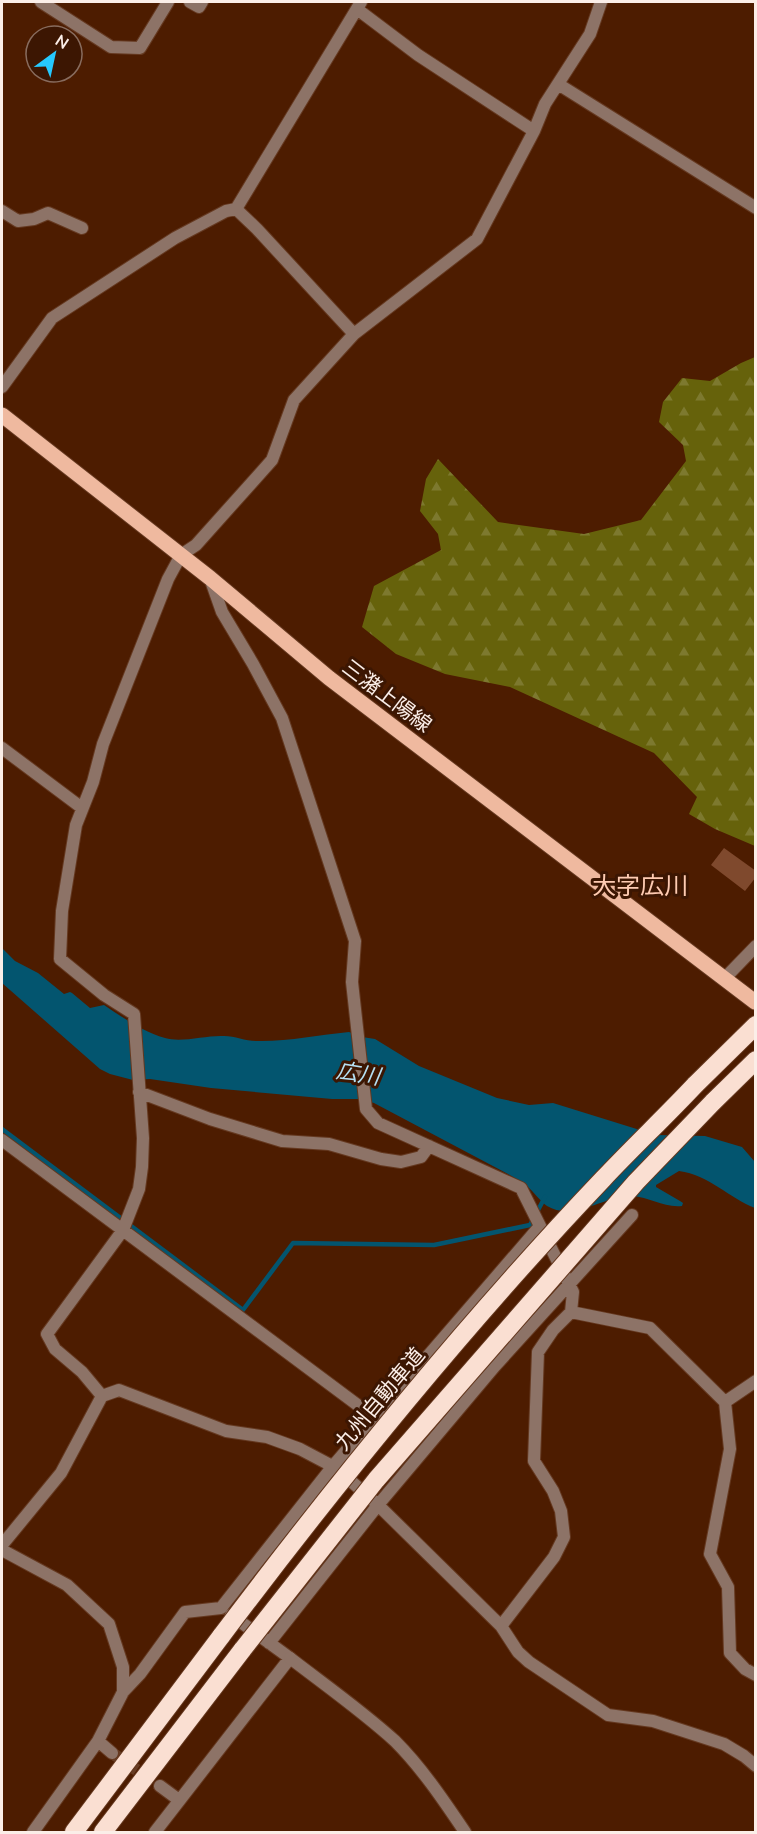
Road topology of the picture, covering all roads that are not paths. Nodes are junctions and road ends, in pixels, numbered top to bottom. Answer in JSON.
{"nodes":[{"id":1,"x":41,"y":2,"type":"edge"},
{"id":2,"x":168,"y":2,"type":"edge"},
{"id":3,"x":190,"y":2,"type":"edge"},
{"id":4,"x":202,"y":2,"type":"edge"},
{"id":5,"x":601,"y":2,"type":"edge"},
{"id":6,"x":359,"y":5,"type":"edge"},
{"id":7,"x":558,"y":84,"type":"junction"},
{"id":8,"x":534,"y":131,"type":"junction"},
{"id":9,"x":756,"y":208,"type":"edge"},
{"id":10,"x":236,"y":209,"type":"junction"},
{"id":11,"x":2,"y":211,"type":"edge"},
{"id":12,"x":82,"y":228,"type":"dead end"},
{"id":13,"x":354,"y":334,"type":"junction"},
{"id":14,"x":2,"y":387,"type":"edge"},
{"id":15,"x":2,"y":415,"type":"edge"},
{"id":16,"x":181,"y":555,"type":"junction"},
{"id":17,"x":210,"y":578,"type":"junction"},
{"id":18,"x":2,"y":748,"type":"edge"},
{"id":19,"x":82,"y":808,"type":"junction"},
{"id":20,"x":756,"y":946,"type":"edge"},
{"id":21,"x":724,"y":979,"type":"junction"},
{"id":22,"x":755,"y":1002,"type":"edge"},
{"id":23,"x":756,"y":1025,"type":"edge"},
{"id":24,"x":756,"y":1060,"type":"edge"},
{"id":25,"x":139,"y":1090,"type":"junction"},
{"id":26,"x":2,"y":1140,"type":"edge"},
{"id":27,"x":429,"y":1146,"type":"junction"},
{"id":28,"x":633,"y":1215,"type":"dead end"},
{"id":29,"x":540,"y":1226,"type":"junction"},
{"id":30,"x":123,"y":1230,"type":"junction"},
{"id":31,"x":569,"y":1285,"type":"junction"},
{"id":32,"x":571,"y":1312,"type":"junction"},
{"id":33,"x":756,"y":1381,"type":"edge"},
{"id":34,"x":102,"y":1395,"type":"junction"},
{"id":35,"x":725,"y":1402,"type":"junction"},
{"id":36,"x":375,"y":1418,"type":"junction"},
{"id":37,"x":333,"y":1466,"type":"junction"},
{"id":38,"x":378,"y":1505,"type":"junction"},
{"id":39,"x":2,"y":1547,"type":"edge"},
{"id":40,"x":221,"y":1608,"type":"junction"},
{"id":41,"x":501,"y":1626,"type":"junction"},
{"id":42,"x":269,"y":1643,"type":"junction"},
{"id":43,"x":290,"y":1658,"type":"junction"},
{"id":44,"x":756,"y":1675,"type":"edge"},
{"id":45,"x":123,"y":1692,"type":"junction"},
{"id":46,"x":98,"y":1742,"type":"junction"},
{"id":47,"x":112,"y":1753,"type":"tunnel mouth"},
{"id":48,"x":756,"y":1766,"type":"edge"},
{"id":49,"x":160,"y":1786,"type":"tunnel mouth"},
{"id":50,"x":179,"y":1800,"type":"junction"},
{"id":51,"x":33,"y":1833,"type":"edge"},
{"id":52,"x":74,"y":1833,"type":"edge"},
{"id":53,"x":103,"y":1833,"type":"edge"},
{"id":54,"x":155,"y":1833,"type":"edge"},
{"id":55,"x":465,"y":1833,"type":"edge"}],
"edges":[{"from":1,"to":2,"type":"street"},
{"from":3,"to":4,"type":"street"},
{"from":5,"to":7,"type":"street"},
{"from":6,"to":8,"type":"street"},
{"from":6,"to":10,"type":"street"},
{"from":7,"to":8,"type":"street"},
{"from":7,"to":9,"type":"street"},
{"from":8,"to":13,"type":"street"},
{"from":10,"to":13,"type":"street"},
{"from":10,"to":14,"type":"street"},
{"from":11,"to":12,"type":"street"},
{"from":13,"to":16,"type":"street"},
{"from":15,"to":16,"type":"main road","name":"三潴上陽線"},
{"from":16,"to":17,"type":"main road","name":"三潴上陽線"},
{"from":16,"to":19,"type":"street"},
{"from":17,"to":21,"type":"main road","name":"三潴上陽線"},
{"from":17,"to":27,"type":"street"},
{"from":18,"to":19,"type":"street"},
{"from":19,"to":25,"type":"street"},
{"from":20,"to":21,"type":"street"},
{"from":21,"to":22,"type":"main road","name":"三潴上陽線"},
{"from":23,"to":52,"type":"highway","name":"九州自動車道","bridge":true},
{"from":24,"to":53,"type":"highway","bridge":true},
{"from":25,"to":27,"type":"street"},
{"from":25,"to":30,"type":"street"},
{"from":26,"to":30,"type":"street"},
{"from":27,"to":29,"type":"street"},
{"from":28,"to":31,"type":"street"},
{"from":29,"to":31,"type":"street"},
{"from":29,"to":36,"type":"street"},
{"from":30,"to":34,"type":"street"},
{"from":30,"to":36,"type":"street"},
{"from":31,"to":32,"type":"street"},
{"from":31,"to":38,"type":"street"},
{"from":32,"to":35,"type":"street"},
{"from":32,"to":41,"type":"street"},
{"from":33,"to":35,"type":"street"},
{"from":34,"to":37,"type":"street"},
{"from":34,"to":39,"type":"street"},
{"from":35,"to":44,"type":"street"},
{"from":36,"to":37,"type":"street"},
{"from":37,"to":38,"type":"street"},
{"from":37,"to":40,"type":"street"},
{"from":38,"to":41,"type":"street"},
{"from":38,"to":42,"type":"street"},
{"from":39,"to":45,"type":"street"},
{"from":40,"to":42,"type":"street"},
{"from":40,"to":45,"type":"street"},
{"from":41,"to":48,"type":"street"},
{"from":42,"to":43,"type":"street"},
{"from":43,"to":50,"type":"street"},
{"from":43,"to":55,"type":"street"},
{"from":45,"to":46,"type":"street"},
{"from":46,"to":47,"type":"street"},
{"from":46,"to":51,"type":"street"},
{"from":49,"to":50,"type":"street"},
{"from":50,"to":54,"type":"street"}]}
